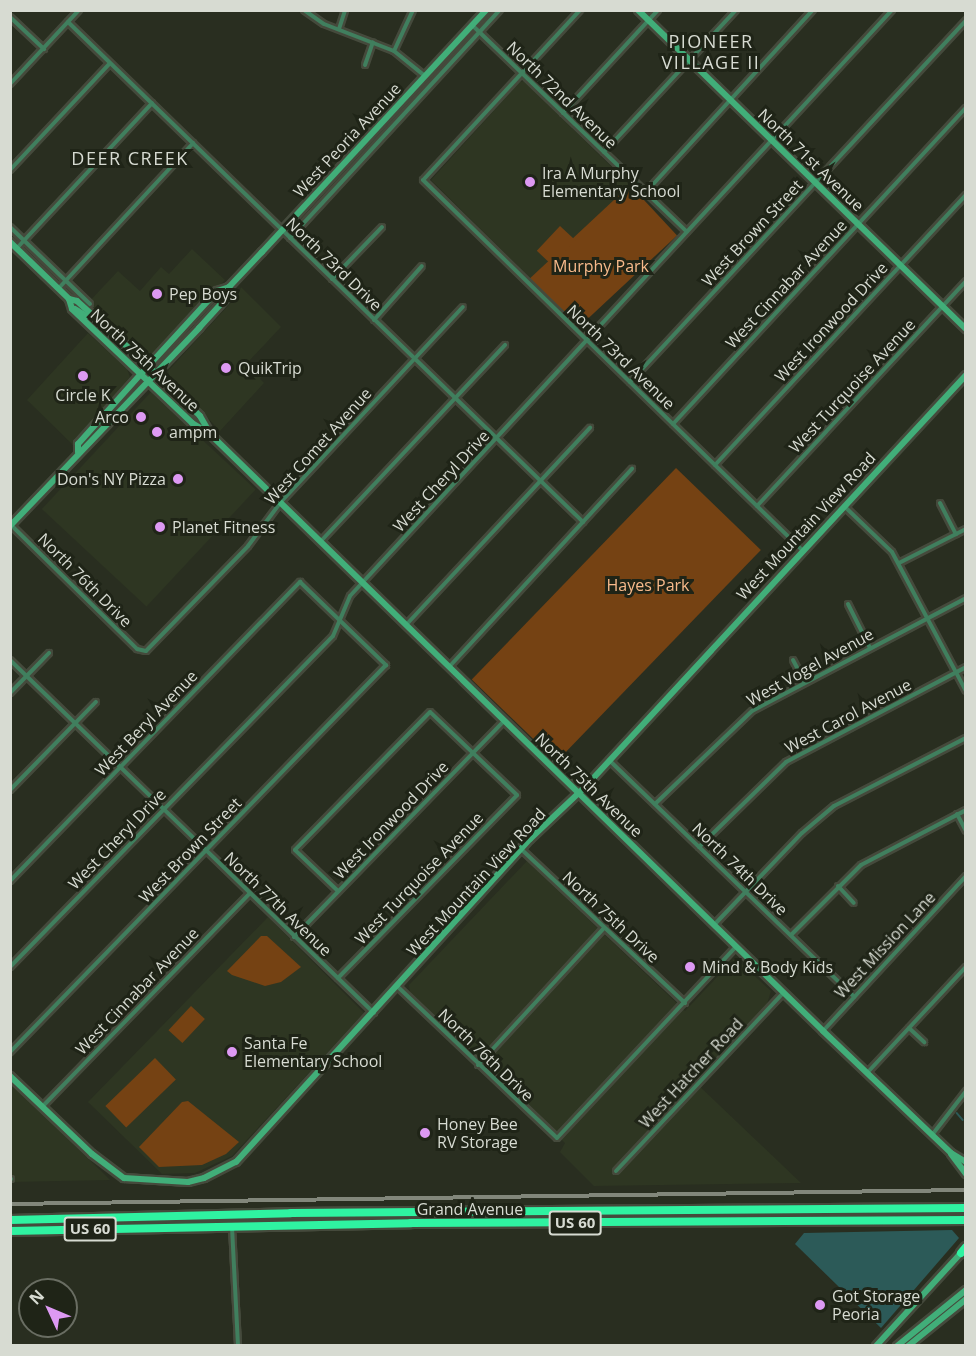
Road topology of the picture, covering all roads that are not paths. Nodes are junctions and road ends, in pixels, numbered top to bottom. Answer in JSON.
{"nodes":[{"id":1,"x":79,"y":10,"type":"edge"},
{"id":2,"x":304,"y":10,"type":"edge"},
{"id":3,"x":345,"y":10,"type":"edge"},
{"id":4,"x":413,"y":10,"type":"edge"},
{"id":5,"x":486,"y":10,"type":"edge"},
{"id":6,"x":500,"y":10,"type":"edge"},
{"id":7,"x":580,"y":10,"type":"edge"},
{"id":8,"x":638,"y":10,"type":"edge"},
{"id":9,"x":658,"y":10,"type":"edge"},
{"id":10,"x":736,"y":10,"type":"edge"},
{"id":11,"x":813,"y":10,"type":"edge"},
{"id":12,"x":892,"y":10,"type":"edge"},
{"id":13,"x":10,"y":17,"type":"edge"},
{"id":14,"x":966,"y":20,"type":"edge"},
{"id":15,"x":648,"y":21,"type":"junction"},
{"id":16,"x":69,"y":22,"type":"junction"},
{"id":17,"x":472,"y":25,"type":"junction"},
{"id":18,"x":339,"y":29,"type":"junction"},
{"id":19,"x":480,"y":33,"type":"junction"},
{"id":20,"x":373,"y":42,"type":"junction"},
{"id":21,"x":44,"y":49,"type":"junction"},
{"id":22,"x":394,"y":51,"type":"junction"},
{"id":23,"x":690,"y":60,"type":"junction"},
{"id":24,"x":110,"y":63,"type":"junction"},
{"id":25,"x":365,"y":65,"type":"dead end"},
{"id":26,"x":521,"y":73,"type":"junction"},
{"id":27,"x":425,"y":76,"type":"junction"},
{"id":28,"x":10,"y":84,"type":"edge"},
{"id":29,"x":730,"y":100,"type":"junction"},
{"id":30,"x":152,"y":103,"type":"junction"},
{"id":31,"x":966,"y":108,"type":"edge"},
{"id":32,"x":563,"y":113,"type":"junction"},
{"id":33,"x":771,"y":140,"type":"junction"},
{"id":34,"x":193,"y":143,"type":"junction"},
{"id":35,"x":604,"y":153,"type":"junction"},
{"id":36,"x":10,"y":170,"type":"edge"},
{"id":37,"x":815,"y":183,"type":"junction"},
{"id":38,"x":646,"y":192,"type":"junction"},
{"id":39,"x":966,"y":195,"type":"edge"},
{"id":40,"x":858,"y":224,"type":"junction"},
{"id":41,"x":10,"y":227,"type":"edge"},
{"id":42,"x":382,"y":227,"type":"dead end"},
{"id":43,"x":282,"y":230,"type":"junction"},
{"id":44,"x":687,"y":232,"type":"junction"},
{"id":45,"x":290,"y":238,"type":"junction"},
{"id":46,"x":25,"y":241,"type":"junction"},
{"id":47,"x":10,"y":242,"type":"edge"},
{"id":48,"x":17,"y":248,"type":"junction"},
{"id":49,"x":900,"y":265,"type":"junction"},
{"id":50,"x":422,"y":266,"type":"dead end"},
{"id":51,"x":332,"y":279,"type":"junction"},
{"id":52,"x":66,"y":280,"type":"junction"},
{"id":53,"x":966,"y":281,"type":"edge"},
{"id":54,"x":229,"y":287,"type":"junction"},
{"id":55,"x":58,"y":288,"type":"junction"},
{"id":56,"x":69,"y":299,"type":"junction"},
{"id":57,"x":90,"y":304,"type":"dead end"},
{"id":58,"x":205,"y":305,"type":"junction"},
{"id":59,"x":942,"y":306,"type":"junction"},
{"id":60,"x":463,"y":307,"type":"dead end"},
{"id":61,"x":72,"y":309,"type":"junction"},
{"id":62,"x":213,"y":313,"type":"junction"},
{"id":63,"x":92,"y":315,"type":"junction"},
{"id":64,"x":374,"y":320,"type":"junction"},
{"id":65,"x":966,"y":329,"type":"edge"},
{"id":66,"x":587,"y":339,"type":"junction"},
{"id":67,"x":505,"y":345,"type":"dead end"},
{"id":68,"x":414,"y":358,"type":"junction"},
{"id":69,"x":148,"y":366,"type":"junction"},
{"id":70,"x":157,"y":374,"type":"junction"},
{"id":71,"x":140,"y":375,"type":"junction"},
{"id":72,"x":966,"y":375,"type":"edge"},
{"id":73,"x":149,"y":382,"type":"junction"},
{"id":74,"x":630,"y":382,"type":"junction"},
{"id":75,"x":456,"y":398,"type":"junction"},
{"id":76,"x":673,"y":424,"type":"junction"},
{"id":77,"x":590,"y":428,"type":"dead end"},
{"id":78,"x":210,"y":434,"type":"junction"},
{"id":79,"x":496,"y":438,"type":"junction"},
{"id":80,"x":78,"y":452,"type":"junction"},
{"id":81,"x":715,"y":465,"type":"junction"},
{"id":82,"x":632,"y":469,"type":"dead end"},
{"id":83,"x":541,"y":481,"type":"junction"},
{"id":84,"x":940,"y":503,"type":"dead end"},
{"id":85,"x":280,"y":504,"type":"junction"},
{"id":86,"x":844,"y":505,"type":"junction"},
{"id":87,"x":757,"y":506,"type":"junction"},
{"id":88,"x":583,"y":522,"type":"junction"},
{"id":89,"x":11,"y":525,"type":"edge"},
{"id":90,"x":966,"y":529,"type":"edge"},
{"id":91,"x":956,"y":534,"type":"junction"},
{"id":92,"x":321,"y":542,"type":"junction"},
{"id":93,"x":803,"y":551,"type":"junction"},
{"id":94,"x":899,"y":563,"type":"junction"},
{"id":95,"x":363,"y":584,"type":"junction"},
{"id":96,"x":966,"y":598,"type":"edge"},
{"id":97,"x":848,"y":604,"type":"dead end"},
{"id":98,"x":928,"y":617,"type":"junction"},
{"id":99,"x":340,"y":622,"type":"junction"},
{"id":100,"x":406,"y":626,"type":"junction"},
{"id":101,"x":870,"y":648,"type":"junction"},
{"id":102,"x":49,"y":653,"type":"dead end"},
{"id":103,"x":141,"y":653,"type":"joint"},
{"id":104,"x":10,"y":660,"type":"edge"},
{"id":105,"x":793,"y":660,"type":"dead end"},
{"id":106,"x":449,"y":667,"type":"junction"},
{"id":107,"x":966,"y":667,"type":"edge"},
{"id":108,"x":956,"y":673,"type":"junction"},
{"id":109,"x":27,"y":676,"type":"junction"},
{"id":110,"x":804,"y":681,"type":"junction"},
{"id":111,"x":966,"y":691,"type":"edge"},
{"id":112,"x":10,"y":693,"type":"edge"},
{"id":113,"x":96,"y":702,"type":"dead end"},
{"id":114,"x":504,"y":721,"type":"junction"},
{"id":115,"x":75,"y":723,"type":"junction"},
{"id":116,"x":966,"y":738,"type":"edge"},
{"id":117,"x":473,"y":753,"type":"junction"},
{"id":118,"x":609,"y":759,"type":"junction"},
{"id":119,"x":120,"y":767,"type":"junction"},
{"id":120,"x":10,"y":790,"type":"edge"},
{"id":121,"x":579,"y":794,"type":"junction"},
{"id":122,"x":655,"y":804,"type":"junction"},
{"id":123,"x":163,"y":809,"type":"junction"},
{"id":124,"x":966,"y":810,"type":"edge"},
{"id":125,"x":957,"y":814,"type":"junction"},
{"id":126,"x":966,"y":831,"type":"edge"},
{"id":127,"x":699,"y":847,"type":"junction"},
{"id":128,"x":521,"y":849,"type":"junction"},
{"id":129,"x":206,"y":851,"type":"junction"},
{"id":130,"x":966,"y":876,"type":"edge"},
{"id":131,"x":10,"y":881,"type":"edge"},
{"id":132,"x":838,"y":886,"type":"junction"},
{"id":133,"x":338,"y":891,"type":"junction"},
{"id":134,"x":745,"y":891,"type":"junction"},
{"id":135,"x":250,"y":893,"type":"junction"},
{"id":136,"x":854,"y":903,"type":"dead end"},
{"id":137,"x":714,"y":925,"type":"junction"},
{"id":138,"x":604,"y":928,"type":"junction"},
{"id":139,"x":791,"y":936,"type":"junction"},
{"id":140,"x":294,"y":937,"type":"junction"},
{"id":141,"x":737,"y":946,"type":"junction"},
{"id":142,"x":10,"y":967,"type":"edge"},
{"id":143,"x":966,"y":967,"type":"edge"},
{"id":144,"x":338,"y":978,"type":"junction"},
{"id":145,"x":398,"y":987,"type":"junction"},
{"id":146,"x":783,"y":992,"type":"junction"},
{"id":147,"x":854,"y":997,"type":"junction"},
{"id":148,"x":685,"y":1003,"type":"junction"},
{"id":149,"x":374,"y":1014,"type":"junction"},
{"id":150,"x":909,"y":1028,"type":"junction"},
{"id":151,"x":823,"y":1031,"type":"junction"},
{"id":152,"x":924,"y":1042,"type":"dead end"},
{"id":153,"x":10,"y":1052,"type":"edge"},
{"id":154,"x":478,"y":1065,"type":"junction"},
{"id":155,"x":867,"y":1073,"type":"junction"},
{"id":156,"x":10,"y":1076,"type":"edge"},
{"id":157,"x":966,"y":1091,"type":"edge"},
{"id":158,"x":42,"y":1107,"type":"junction"},
{"id":159,"x":932,"y":1135,"type":"junction"},
{"id":160,"x":951,"y":1154,"type":"junction"},
{"id":161,"x":966,"y":1162,"type":"edge"},
{"id":162,"x":616,"y":1170,"type":"dead end"},
{"id":163,"x":966,"y":1174,"type":"edge"},
{"id":164,"x":963,"y":1208,"type":"edge"},
{"id":165,"x":571,"y":1212,"type":"junction"},
{"id":166,"x":955,"y":1219,"type":"junction"},
{"id":167,"x":10,"y":1220,"type":"edge"},
{"id":168,"x":966,"y":1220,"type":"edge"},
{"id":169,"x":570,"y":1223,"type":"junction"},
{"id":170,"x":966,"y":1225,"type":"edge"},
{"id":171,"x":232,"y":1226,"type":"junction"},
{"id":172,"x":10,"y":1231,"type":"edge"},
{"id":173,"x":964,"y":1250,"type":"edge"},
{"id":174,"x":966,"y":1290,"type":"edge"},
{"id":175,"x":966,"y":1299,"type":"edge"},
{"id":176,"x":238,"y":1346,"type":"edge"},
{"id":177,"x":876,"y":1346,"type":"edge"},
{"id":178,"x":897,"y":1346,"type":"edge"},
{"id":179,"x":908,"y":1346,"type":"edge"}],
"edges":[{"from":1,"to":16,"type":"street"},
{"from":2,"to":18,"type":"street"},
{"from":3,"to":18,"type":"street"},
{"from":4,"to":22,"type":"street"},
{"from":5,"to":17,"type":"main road","name":"West Peoria Avenue"},
{"from":6,"to":19,"type":"street","name":"West Peoria Avenue"},
{"from":7,"to":26,"type":"street"},
{"from":8,"to":15,"type":"main road","name":"North 71st Avenue"},
{"from":9,"to":15,"type":"street"},
{"from":10,"to":23,"type":"street"},
{"from":11,"to":29,"type":"street"},
{"from":12,"to":33,"type":"street","name":"West Cheryl Drive"},
{"from":13,"to":21,"type":"street"},
{"from":14,"to":37,"type":"street","name":"West Brown Street"},
{"from":15,"to":23,"type":"main road","name":"North 71st Avenue"},
{"from":15,"to":32,"type":"street"},
{"from":16,"to":21,"type":"street"},
{"from":16,"to":24,"type":"street","name":"North 73rd Drive"},
{"from":17,"to":19,"type":"street","name":"North 72nd Avenue"},
{"from":17,"to":27,"type":"main road","name":"West Peoria Avenue"},
{"from":18,"to":20,"type":"street"},
{"from":19,"to":26,"type":"street","name":"North 72nd Avenue"},
{"from":19,"to":45,"type":"street","name":"West Peoria Avenue"},
{"from":20,"to":22,"type":"street"},
{"from":20,"to":25,"type":"street"},
{"from":21,"to":28,"type":"street"},
{"from":22,"to":27,"type":"street"},
{"from":23,"to":29,"type":"main road","name":"North 71st Avenue"},
{"from":23,"to":35,"type":"street"},
{"from":24,"to":30,"type":"street","name":"North 73rd Drive"},
{"from":24,"to":36,"type":"street"},
{"from":26,"to":32,"type":"street","name":"North 72nd Avenue"},
{"from":26,"to":66,"type":"street","name":"North 73rd Avenue"},
{"from":27,"to":43,"type":"main road","name":"West Peoria Avenue"},
{"from":29,"to":33,"type":"main road","name":"North 71st Avenue"},
{"from":29,"to":38,"type":"street"},
{"from":30,"to":34,"type":"street","name":"North 73rd Drive"},
{"from":30,"to":46,"type":"street"},
{"from":31,"to":40,"type":"street","name":"West Cinnabar Avenue"},
{"from":32,"to":35,"type":"street","name":"North 72nd Avenue"},
{"from":33,"to":37,"type":"main road","name":"North 71st Avenue"},
{"from":33,"to":44,"type":"street","name":"West Cheryl Drive"},
{"from":34,"to":43,"type":"street","name":"North 73rd Drive"},
{"from":34,"to":52,"type":"street"},
{"from":35,"to":38,"type":"street","name":"North 72nd Avenue"},
{"from":37,"to":40,"type":"main road","name":"North 71st Avenue"},
{"from":37,"to":74,"type":"street","name":"West Brown Street"},
{"from":38,"to":44,"type":"street","name":"North 72nd Avenue"},
{"from":39,"to":49,"type":"street","name":"West Ironwood Drive"},
{"from":40,"to":49,"type":"main road","name":"North 71st Avenue"},
{"from":40,"to":76,"type":"street","name":"West Cinnabar Avenue"},
{"from":41,"to":46,"type":"street","name":"North 75th Avenue"},
{"from":42,"to":51,"type":"street"},
{"from":43,"to":45,"type":"street","name":"North 73rd Drive"},
{"from":43,"to":54,"type":"main road","name":"West Peoria Avenue"},
{"from":44,"to":66,"type":"street","name":"West Cheryl Drive"},
{"from":45,"to":51,"type":"street","name":"North 73rd Drive"},
{"from":46,"to":48,"type":"street"},
{"from":46,"to":52,"type":"street","name":"North 75th Avenue"},
{"from":47,"to":48,"type":"main road","name":"North 75th Avenue"},
{"from":48,"to":55,"type":"main road","name":"North 75th Avenue"},
{"from":49,"to":59,"type":"main road","name":"North 71st Avenue"},
{"from":49,"to":81,"type":"street","name":"West Ironwood Drive"},
{"from":50,"to":64,"type":"street"},
{"from":51,"to":64,"type":"street","name":"North 73rd Drive"},
{"from":52,"to":55,"type":"street"},
{"from":52,"to":57,"type":"street","name":"North 75th Avenue"},
{"from":53,"to":59,"type":"street","name":"West Turquoise Avenue"},
{"from":54,"to":58,"type":"main road","name":"West Peoria Avenue"},
{"from":54,"to":62,"type":"main road","name":"West Peoria Avenue"},
{"from":55,"to":56,"type":"main road","name":"North 75th Avenue"},
{"from":56,"to":61,"type":"main road","name":"North 75th Avenue"},
{"from":56,"to":63,"type":"main road","name":"North 75th Avenue"},
{"from":58,"to":62,"type":"main road"},
{"from":58,"to":69,"type":"main road","name":"West Peoria Avenue"},
{"from":59,"to":65,"type":"main road","name":"North 71st Avenue"},
{"from":59,"to":87,"type":"street","name":"West Turquoise Avenue"},
{"from":60,"to":68,"type":"street","name":"West Comet Avenue"},
{"from":61,"to":63,"type":"main road"},
{"from":61,"to":71,"type":"main road","name":"North 75th Avenue"},
{"from":62,"to":70,"type":"main road","name":"West Peoria Avenue"},
{"from":63,"to":69,"type":"main road","name":"North 75th Avenue"},
{"from":64,"to":68,"type":"street","name":"North 73rd Drive"},
{"from":66,"to":74,"type":"street","name":"North 73rd Avenue"},
{"from":66,"to":79,"type":"street","name":"West Cheryl Drive"},
{"from":67,"to":75,"type":"street"},
{"from":68,"to":75,"type":"street","name":"North 73rd Drive"},
{"from":68,"to":85,"type":"street","name":"West Comet Avenue"},
{"from":69,"to":70,"type":"main road","name":"North 75th Avenue"},
{"from":69,"to":71,"type":"main road","name":"West Peoria Avenue"},
{"from":70,"to":73,"type":"main road","name":"West Peoria Avenue"},
{"from":70,"to":78,"type":"main road","name":"North 75th Avenue"},
{"from":71,"to":73,"type":"main road","name":"North 75th Avenue"},
{"from":71,"to":80,"type":"main road","name":"West Peoria Avenue"},
{"from":72,"to":86,"type":"main road","name":"West Mountain View Road"},
{"from":73,"to":78,"type":"main road","name":"North 75th Avenue"},
{"from":73,"to":80,"type":"main road","name":"West Peoria Avenue"},
{"from":74,"to":76,"type":"street","name":"North 73rd Avenue"},
{"from":75,"to":79,"type":"street","name":"North 73rd Drive"},
{"from":75,"to":92,"type":"street"},
{"from":76,"to":81,"type":"street","name":"North 73rd Avenue"},
{"from":77,"to":83,"type":"street"},
{"from":78,"to":85,"type":"main road","name":"North 75th Avenue"},
{"from":79,"to":83,"type":"street","name":"North 73rd Drive"},
{"from":79,"to":95,"type":"street","name":"West Cheryl Drive"},
{"from":80,"to":89,"type":"main road","name":"West Peoria Avenue"},
{"from":81,"to":87,"type":"street","name":"North 73rd Avenue"},
{"from":82,"to":88,"type":"street"},
{"from":83,"to":88,"type":"street","name":"North 73rd Drive"},
{"from":83,"to":100,"type":"street"},
{"from":84,"to":91,"type":"street"},
{"from":85,"to":92,"type":"main road","name":"North 75th Avenue"},
{"from":85,"to":103,"type":"street","name":"West Comet Avenue"},
{"from":86,"to":93,"type":"main road","name":"West Mountain View Road"},
{"from":86,"to":94,"type":"street"},
{"from":87,"to":93,"type":"street","name":"North 73rd Avenue"},
{"from":88,"to":106,"type":"street"},
{"from":89,"to":103,"type":"street","name":"North 76th Drive"},
{"from":90,"to":91,"type":"street"},
{"from":91,"to":94,"type":"street"},
{"from":92,"to":95,"type":"main road","name":"North 75th Avenue"},
{"from":93,"to":118,"type":"main road","name":"West Mountain View Road"},
{"from":94,"to":98,"type":"street"},
{"from":95,"to":99,"type":"street","name":"West Cheryl Drive"},
{"from":95,"to":100,"type":"main road","name":"North 75th Avenue"},
{"from":96,"to":98,"type":"street","name":"West Vogel Avenue"},
{"from":97,"to":101,"type":"street"},
{"from":98,"to":101,"type":"street","name":"West Vogel Avenue"},
{"from":98,"to":108,"type":"street"},
{"from":99,"to":119,"type":"street","name":"West Beryl Avenue"},
{"from":99,"to":123,"type":"street","name":"West Cheryl Drive"},
{"from":99,"to":129,"type":"street","name":"West Brown Street"},
{"from":100,"to":106,"type":"main road","name":"North 75th Avenue"},
{"from":101,"to":110,"type":"street","name":"West Vogel Avenue"},
{"from":102,"to":109,"type":"street"},
{"from":104,"to":109,"type":"street","name":"North 77th Avenue"},
{"from":105,"to":110,"type":"street"},
{"from":106,"to":114,"type":"main road","name":"North 75th Avenue"},
{"from":107,"to":108,"type":"street","name":"West Carol Avenue"},
{"from":108,"to":111,"type":"street"},
{"from":108,"to":127,"type":"street","name":"West Carol Avenue"},
{"from":109,"to":112,"type":"street"},
{"from":109,"to":115,"type":"street","name":"North 77th Avenue"},
{"from":110,"to":122,"type":"street","name":"West Vogel Avenue"},
{"from":113,"to":115,"type":"street"},
{"from":114,"to":117,"type":"street","name":"West Ironwood Drive"},
{"from":114,"to":121,"type":"main road","name":"North 75th Avenue"},
{"from":115,"to":119,"type":"street","name":"North 77th Avenue"},
{"from":115,"to":120,"type":"street"},
{"from":116,"to":134,"type":"street"},
{"from":117,"to":133,"type":"street","name":"West Ironwood Drive"},
{"from":117,"to":133,"type":"street"},
{"from":117,"to":144,"type":"street","name":"West Turquoise Avenue"},
{"from":118,"to":121,"type":"main road","name":"West Mountain View Road"},
{"from":118,"to":122,"type":"street","name":"North 74th Drive"},
{"from":119,"to":123,"type":"street","name":"North 77th Avenue"},
{"from":119,"to":131,"type":"street","name":"West Beryl Avenue"},
{"from":121,"to":128,"type":"main road","name":"West Mountain View Road"},
{"from":121,"to":137,"type":"main road","name":"North 75th Avenue"},
{"from":122,"to":127,"type":"street","name":"North 74th Drive"},
{"from":123,"to":129,"type":"street","name":"North 77th Avenue"},
{"from":123,"to":142,"type":"street","name":"West Cheryl Drive"},
{"from":124,"to":125,"type":"street"},
{"from":125,"to":126,"type":"street"},
{"from":125,"to":132,"type":"street"},
{"from":127,"to":134,"type":"street","name":"North 74th Drive"},
{"from":128,"to":138,"type":"street","name":"North 75th Drive"},
{"from":128,"to":145,"type":"main road","name":"West Mountain View Road"},
{"from":129,"to":135,"type":"street","name":"North 77th Avenue"},
{"from":129,"to":153,"type":"street","name":"West Brown Street"},
{"from":130,"to":147,"type":"street","name":"West Mission Lane"},
{"from":132,"to":136,"type":"street"},
{"from":132,"to":139,"type":"street"},
{"from":133,"to":140,"type":"street","name":"West Ironwood Drive"},
{"from":134,"to":137,"type":"street"},
{"from":134,"to":139,"type":"street","name":"North 74th Drive"},
{"from":135,"to":140,"type":"street","name":"North 77th Avenue"},
{"from":135,"to":158,"type":"street","name":"West Cinnabar Avenue"},
{"from":137,"to":141,"type":"main road","name":"North 75th Avenue"},
{"from":138,"to":148,"type":"street","name":"North 75th Drive"},
{"from":138,"to":154,"type":"street"},
{"from":139,"to":147,"type":"street","name":"North 74th Drive"},
{"from":140,"to":144,"type":"street","name":"North 77th Avenue"},
{"from":141,"to":146,"type":"main road","name":"North 75th Avenue"},
{"from":141,"to":148,"type":"street"},
{"from":143,"to":150,"type":"street"},
{"from":144,"to":149,"type":"street","name":"North 77th Avenue"},
{"from":145,"to":149,"type":"main road","name":"West Mountain View Road"},
{"from":145,"to":154,"type":"street","name":"North 76th Drive"},
{"from":146,"to":151,"type":"main road","name":"North 75th Avenue"},
{"from":146,"to":162,"type":"street","name":"West Hatcher Road"},
{"from":147,"to":151,"type":"street","name":"West Mission Lane"},
{"from":148,"to":154,"type":"street","name":"North 76th Drive"},
{"from":149,"to":158,"type":"main road","name":"West Mountain View Road"},
{"from":150,"to":152,"type":"street"},
{"from":150,"to":155,"type":"street"},
{"from":151,"to":155,"type":"main road","name":"North 75th Avenue"},
{"from":155,"to":159,"type":"main road","name":"North 75th Avenue"},
{"from":156,"to":158,"type":"main road","name":"West Mountain View Road"},
{"from":157,"to":159,"type":"street"},
{"from":159,"to":160,"type":"main road","name":"North 75th Avenue"},
{"from":160,"to":161,"type":"main road","name":"North 75th Avenue"},
{"from":160,"to":163,"type":"main road","name":"North 75th Avenue"},
{"from":164,"to":165,"type":"highway","name":"Grand Avenue","number":"US 60"},
{"from":165,"to":167,"type":"highway","name":"Grand Avenue","number":"US 60"},
{"from":165,"to":169,"type":"highway"},
{"from":166,"to":168,"type":"highway","name":"Grand Avenue","number":"US 60"},
{"from":166,"to":169,"type":"highway","name":"Grand Avenue","number":"US 60"},
{"from":166,"to":170,"type":"highway"},
{"from":169,"to":171,"type":"highway","name":"Grand Avenue","number":"US 60"},
{"from":171,"to":172,"type":"highway","name":"Grand Avenue","number":"US 60"},
{"from":171,"to":176,"type":"street"},
{"from":173,"to":177,"type":"main road"},
{"from":174,"to":178,"type":"main road"},
{"from":175,"to":179,"type":"main road"}]}
